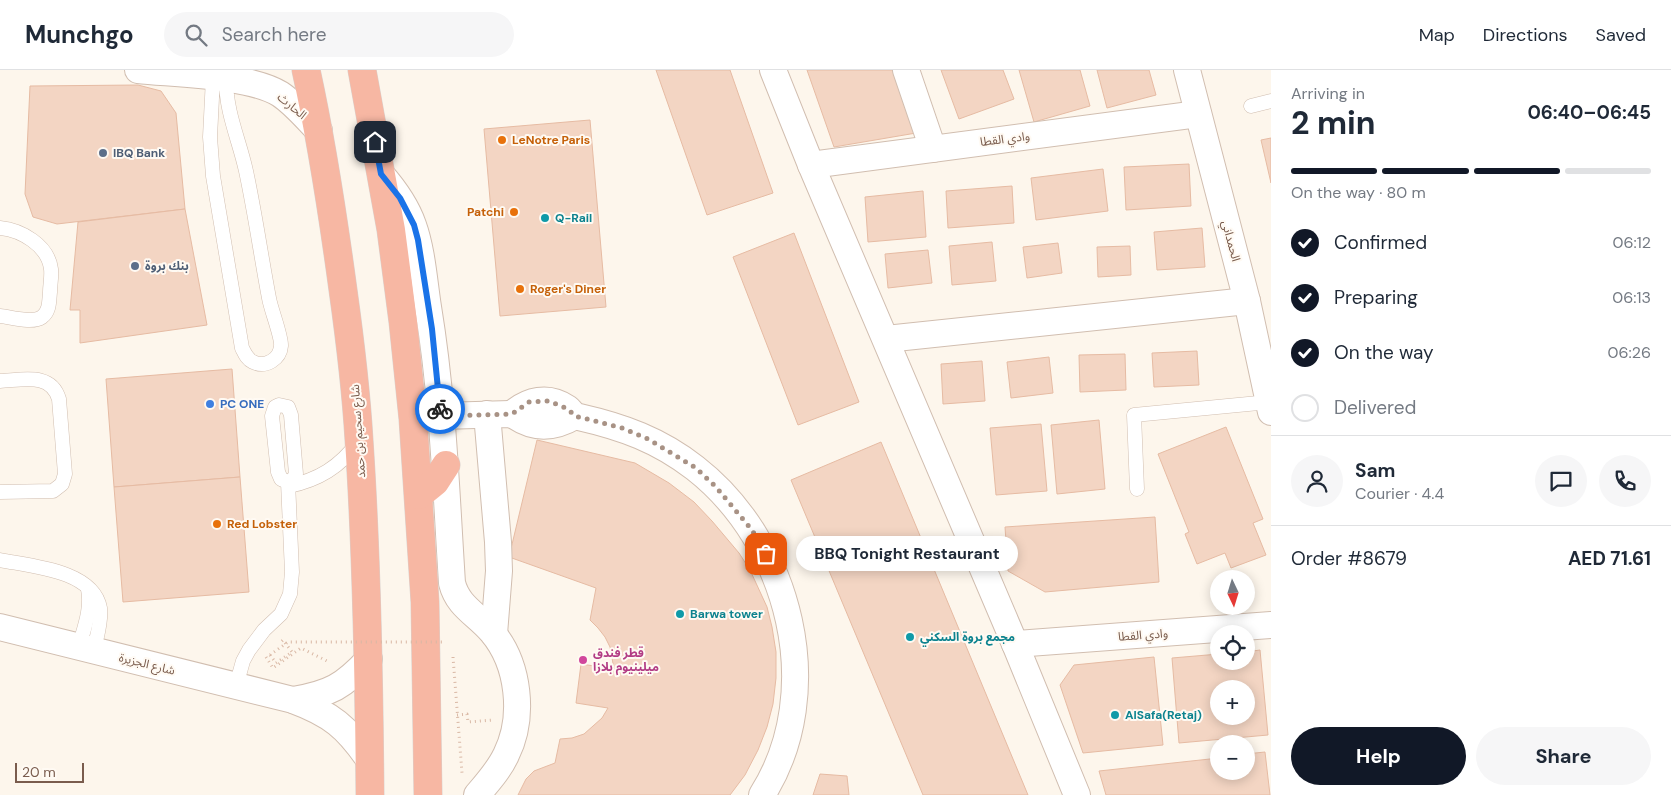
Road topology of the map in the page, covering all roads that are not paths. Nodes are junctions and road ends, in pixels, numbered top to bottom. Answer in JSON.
{"nodes":[{"id":1,"x":144,"y":70,"type":"edge"},
{"id":2,"x":306,"y":70,"type":"edge"},
{"id":3,"x":362,"y":70,"type":"edge"},
{"id":4,"x":773,"y":70,"type":"edge"},
{"id":5,"x":906,"y":70,"type":"edge"},
{"id":6,"x":1187,"y":70,"type":"edge"},
{"id":7,"x":230,"y":77,"type":"edge"},
{"id":8,"x":1271,"y":101,"type":"edge"},
{"id":9,"x":1251,"y":106,"type":"dead end"},
{"id":10,"x":1198,"y":114,"type":"junction"},
{"id":11,"x":319,"y":131,"type":"junction"},
{"id":12,"x":933,"y":149,"type":"junction"},
{"id":13,"x":811,"y":165,"type":"junction"},
{"id":14,"x":381,"y":174,"type":"junction"},
{"id":15,"x":0,"y":228,"type":"edge"},
{"id":16,"x":1247,"y":301,"type":"junction"},
{"id":17,"x":0,"y":316,"type":"edge"},
{"id":18,"x":886,"y":339,"type":"junction"},
{"id":19,"x":0,"y":381,"type":"edge"},
{"id":20,"x":1270,"y":407,"type":"edge"},
{"id":21,"x":499,"y":414,"type":"junction"},
{"id":22,"x":441,"y":416,"type":"junction"},
{"id":23,"x":359,"y":439,"type":"junction"},
{"id":24,"x":446,"y":465,"type":"junction"},
{"id":25,"x":288,"y":484,"type":"junction"},
{"id":26,"x":1137,"y":489,"type":"dead end"},
{"id":27,"x":0,"y":492,"type":"edge"},
{"id":28,"x":419,"y":495,"type":"junction"},
{"id":29,"x":0,"y":560,"type":"edge"},
{"id":30,"x":1271,"y":625,"type":"edge"},
{"id":31,"x":0,"y":627,"type":"edge"},
{"id":32,"x":494,"y":634,"type":"junction"},
{"id":33,"x":1016,"y":644,"type":"junction"},
{"id":34,"x":86,"y":649,"type":"junction"},
{"id":35,"x":369,"y":659,"type":"junction"},
{"id":36,"x":236,"y":686,"type":"junction"},
{"id":37,"x":293,"y":700,"type":"junction"},
{"id":38,"x":370,"y":761,"type":"junction"},
{"id":39,"x":499,"y":769,"type":"junction"},
{"id":40,"x":470,"y":786,"type":"edge"},
{"id":41,"x":370,"y":795,"type":"edge"},
{"id":42,"x":428,"y":795,"type":"edge"},
{"id":43,"x":506,"y":795,"type":"edge"},
{"id":44,"x":762,"y":795,"type":"edge"},
{"id":45,"x":1076,"y":795,"type":"edge"}],
"edges":[{"from":1,"to":7,"type":"street","name":"الحارث"},
{"from":2,"to":11,"type":"highway","name":"شارع سحيم بن حمد"},
{"from":3,"to":14,"type":"highway"},
{"from":4,"to":13,"type":"street"},
{"from":5,"to":12,"type":"street"},
{"from":6,"to":10,"type":"street","name":"الحمداني"},
{"from":7,"to":7,"type":"lane"},
{"from":7,"to":11,"type":"street","name":"الحارث"},
{"from":8,"to":9,"type":"lane"},
{"from":10,"to":12,"type":"street","name":"وادي القطا"},
{"from":10,"to":16,"type":"street","name":"الحمداني"},
{"from":11,"to":23,"type":"highway","name":"شارع سحيم بن حمد"},
{"from":12,"to":13,"type":"street","name":"وادي القطا"},
{"from":13,"to":18,"type":"street"},
{"from":14,"to":22,"type":"street"},
{"from":14,"to":28,"type":"highway"},
{"from":15,"to":17,"type":"lane"},
{"from":16,"to":18,"type":"street"},
{"from":16,"to":20,"type":"street","name":"الحمداني"},
{"from":18,"to":33,"type":"street"},
{"from":19,"to":27,"type":"lane"},
{"from":20,"to":26,"type":"lane"},
{"from":21,"to":22,"type":"street"},
{"from":21,"to":32,"type":"street"},
{"from":21,"to":44,"type":"street"},
{"from":22,"to":24,"type":"street"},
{"from":23,"to":25,"type":"lane"},
{"from":23,"to":35,"type":"highway","name":"شارع سحيم بن حمد"},
{"from":24,"to":28,"type":"highway"},
{"from":24,"to":32,"type":"street"},
{"from":25,"to":25,"type":"lane"},
{"from":25,"to":36,"type":"lane"},
{"from":28,"to":42,"type":"highway"},
{"from":29,"to":34,"type":"lane"},
{"from":30,"to":33,"type":"street","name":"وادي القطا"},
{"from":31,"to":34,"type":"street","name":"شارع الجزيرة"},
{"from":32,"to":39,"type":"street"},
{"from":33,"to":45,"type":"street"},
{"from":34,"to":36,"type":"street","name":"شارع الجزيرة"},
{"from":35,"to":37,"type":"street","name":"شارع الجزيرة"},
{"from":35,"to":38,"type":"highway","name":"شارع سحيم بن حمد"},
{"from":36,"to":37,"type":"street","name":"شارع الجزيرة"},
{"from":37,"to":38,"type":"street","name":"شارع الجزيرة"},
{"from":38,"to":41,"type":"highway","name":"شارع سحيم بن حمد"},
{"from":39,"to":40,"type":"street"},
{"from":39,"to":43,"type":"street"}]}
